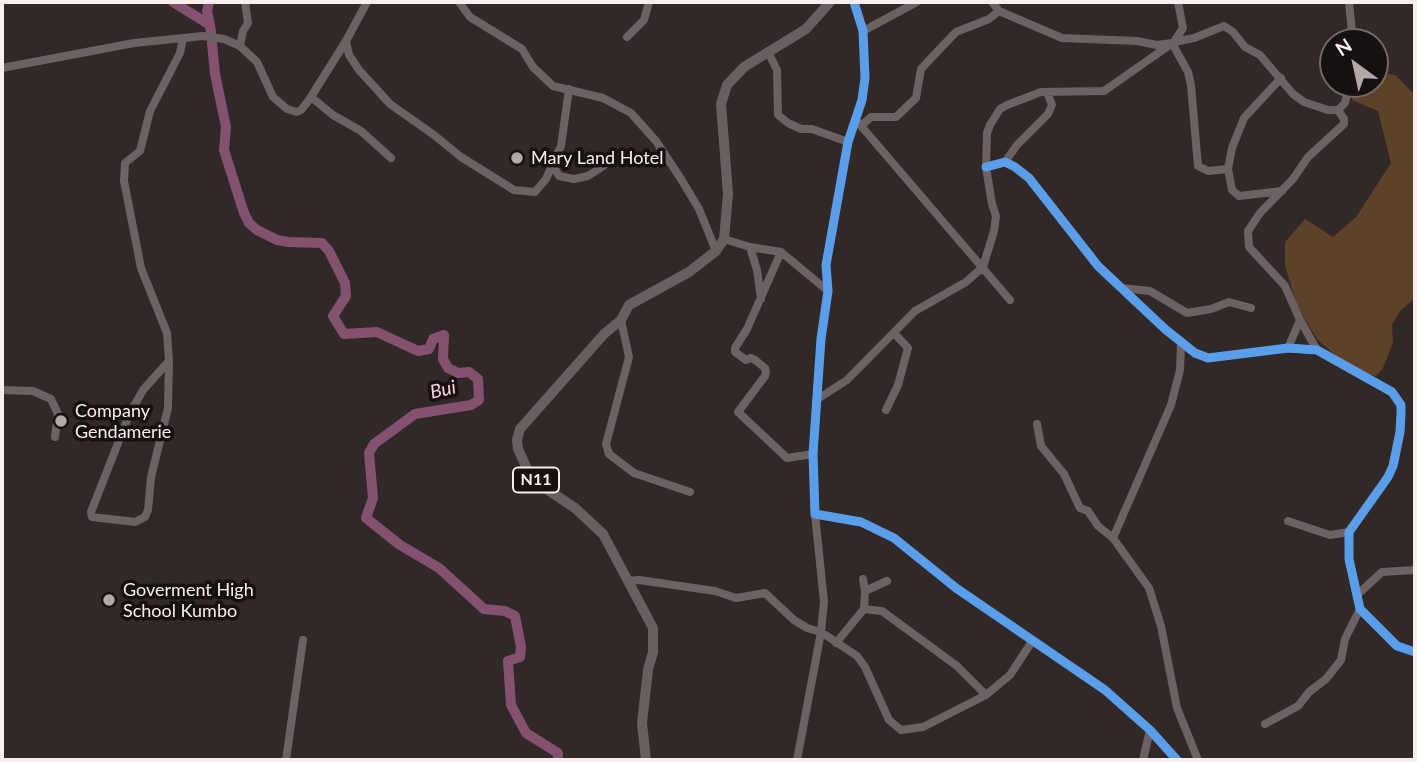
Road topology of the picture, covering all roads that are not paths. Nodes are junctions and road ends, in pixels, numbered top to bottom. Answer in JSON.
{"nodes":[{"id":1,"x":245,"y":2,"type":"edge"},
{"id":2,"x":367,"y":2,"type":"edge"},
{"id":3,"x":459,"y":2,"type":"edge"},
{"id":4,"x":649,"y":2,"type":"edge"},
{"id":5,"x":854,"y":2,"type":"edge"},
{"id":6,"x":917,"y":2,"type":"edge"},
{"id":7,"x":992,"y":2,"type":"edge"},
{"id":8,"x":1178,"y":2,"type":"edge"},
{"id":9,"x":1349,"y":2,"type":"edge"},
{"id":10,"x":827,"y":4,"type":"edge"},
{"id":11,"x":999,"y":11,"type":"junction"},
{"id":12,"x":1352,"y":28,"type":"edge"},
{"id":13,"x":863,"y":31,"type":"junction"},
{"id":14,"x":627,"y":37,"type":"dead end"},
{"id":15,"x":183,"y":38,"type":"junction"},
{"id":16,"x":346,"y":41,"type":"junction"},
{"id":17,"x":1173,"y":43,"type":"junction"},
{"id":18,"x":240,"y":46,"type":"junction"},
{"id":19,"x":769,"y":54,"type":"junction"},
{"id":20,"x":2,"y":68,"type":"edge"},
{"id":21,"x":1281,"y":78,"type":"junction"},
{"id":22,"x":569,"y":89,"type":"junction"},
{"id":23,"x":1047,"y":92,"type":"junction"},
{"id":24,"x":311,"y":97,"type":"junction"},
{"id":25,"x":1346,"y":98,"type":"edge"},
{"id":26,"x":1338,"y":110,"type":"junction"},
{"id":27,"x":858,"y":123,"type":"junction"},
{"id":28,"x":848,"y":142,"type":"junction"},
{"id":29,"x":391,"y":158,"type":"dead end"},
{"id":30,"x":1005,"y":162,"type":"junction"},
{"id":31,"x":554,"y":165,"type":"junction"},
{"id":32,"x":605,"y":165,"type":"dead end"},
{"id":33,"x":986,"y":167,"type":"junction"},
{"id":34,"x":1227,"y":169,"type":"junction"},
{"id":35,"x":559,"y":176,"type":"junction"},
{"id":36,"x":546,"y":179,"type":"junction"},
{"id":37,"x":1282,"y":191,"type":"junction"},
{"id":38,"x":724,"y":239,"type":"junction"},
{"id":39,"x":750,"y":247,"type":"junction"},
{"id":40,"x":716,"y":251,"type":"junction"},
{"id":41,"x":781,"y":252,"type":"junction"},
{"id":42,"x":983,"y":267,"type":"junction"},
{"id":43,"x":1122,"y":288,"type":"junction"},
{"id":44,"x":828,"y":291,"type":"junction"},
{"id":45,"x":761,"y":299,"type":"junction"},
{"id":46,"x":1010,"y":300,"type":"dead end"},
{"id":47,"x":1251,"y":308,"type":"dead end"},
{"id":48,"x":621,"y":320,"type":"junction"},
{"id":49,"x":1300,"y":320,"type":"junction"},
{"id":50,"x":894,"y":333,"type":"junction"},
{"id":51,"x":1181,"y":343,"type":"junction"},
{"id":52,"x":1289,"y":348,"type":"junction"},
{"id":53,"x":1317,"y":350,"type":"junction"},
{"id":54,"x":169,"y":361,"type":"junction"},
{"id":55,"x":2,"y":390,"type":"edge"},
{"id":56,"x":816,"y":400,"type":"junction"},
{"id":57,"x":886,"y":410,"type":"dead end"},
{"id":58,"x":1037,"y":424,"type":"dead end"},
{"id":59,"x":55,"y":437,"type":"dead end"},
{"id":60,"x":813,"y":454,"type":"junction"},
{"id":61,"x":690,"y":492,"type":"dead end"},
{"id":62,"x":815,"y":514,"type":"junction"},
{"id":63,"x":1288,"y":521,"type":"dead end"},
{"id":64,"x":1349,"y":532,"type":"junction"},
{"id":65,"x":1113,"y":538,"type":"junction"},
{"id":66,"x":1415,"y":570,"type":"edge"},
{"id":67,"x":863,"y":579,"type":"dead end"},
{"id":68,"x":628,"y":581,"type":"junction"},
{"id":69,"x":887,"y":581,"type":"dead end"},
{"id":70,"x":865,"y":591,"type":"junction"},
{"id":71,"x":1357,"y":594,"type":"junction"},
{"id":72,"x":864,"y":609,"type":"junction"},
{"id":73,"x":1360,"y":609,"type":"junction"},
{"id":74,"x":821,"y":632,"type":"junction"},
{"id":75,"x":303,"y":640,"type":"dead end"},
{"id":76,"x":1033,"y":640,"type":"junction"},
{"id":77,"x":836,"y":643,"type":"junction"},
{"id":78,"x":1415,"y":652,"type":"edge"},
{"id":79,"x":986,"y":695,"type":"junction"},
{"id":80,"x":1265,"y":724,"type":"dead end"},
{"id":81,"x":1150,"y":730,"type":"junction"},
{"id":82,"x":286,"y":760,"type":"edge"},
{"id":83,"x":646,"y":760,"type":"edge"},
{"id":84,"x":797,"y":760,"type":"edge"},
{"id":85,"x":1143,"y":760,"type":"edge"},
{"id":86,"x":1177,"y":760,"type":"edge"},
{"id":87,"x":1198,"y":760,"type":"edge"}],
"edges":[{"from":1,"to":18,"type":"street"},
{"from":2,"to":16,"type":"street"},
{"from":3,"to":22,"type":"street"},
{"from":4,"to":14,"type":"street"},
{"from":5,"to":13,"type":"street"},
{"from":6,"to":13,"type":"street"},
{"from":7,"to":11,"type":"street"},
{"from":8,"to":17,"type":"street"},
{"from":9,"to":12,"type":"street"},
{"from":10,"to":19,"type":"highway","number":"N11"},
{"from":11,"to":17,"type":"street"},
{"from":11,"to":27,"type":"street"},
{"from":13,"to":27,"type":"street"},
{"from":15,"to":18,"type":"street"},
{"from":15,"to":20,"type":"street"},
{"from":15,"to":54,"type":"street"},
{"from":16,"to":24,"type":"street"},
{"from":16,"to":36,"type":"street"},
{"from":17,"to":21,"type":"street"},
{"from":17,"to":23,"type":"street"},
{"from":17,"to":34,"type":"street"},
{"from":18,"to":24,"type":"street"},
{"from":19,"to":28,"type":"street"},
{"from":19,"to":38,"type":"highway","number":"N11"},
{"from":21,"to":26,"type":"street"},
{"from":21,"to":34,"type":"street"},
{"from":22,"to":31,"type":"street"},
{"from":22,"to":40,"type":"street"},
{"from":23,"to":30,"type":"street"},
{"from":23,"to":33,"type":"street"},
{"from":24,"to":29,"type":"street"},
{"from":25,"to":26,"type":"street"},
{"from":26,"to":37,"type":"street"},
{"from":27,"to":28,"type":"street"},
{"from":27,"to":42,"type":"street"},
{"from":28,"to":44,"type":"street"},
{"from":30,"to":33,"type":"street"},
{"from":30,"to":43,"type":"street"},
{"from":31,"to":35,"type":"street"},
{"from":31,"to":36,"type":"street"},
{"from":32,"to":35,"type":"street"},
{"from":33,"to":42,"type":"street"},
{"from":34,"to":37,"type":"street"},
{"from":35,"to":36,"type":"street"},
{"from":37,"to":49,"type":"street"},
{"from":38,"to":39,"type":"street"},
{"from":38,"to":40,"type":"highway","number":"N11"},
{"from":39,"to":41,"type":"street"},
{"from":39,"to":45,"type":"street"},
{"from":40,"to":48,"type":"highway","number":"N11"},
{"from":41,"to":44,"type":"street"},
{"from":41,"to":45,"type":"street"},
{"from":42,"to":46,"type":"street"},
{"from":42,"to":50,"type":"street"},
{"from":43,"to":47,"type":"street"},
{"from":43,"to":51,"type":"street"},
{"from":44,"to":56,"type":"street"},
{"from":45,"to":60,"type":"street"},
{"from":48,"to":61,"type":"street"},
{"from":48,"to":68,"type":"highway","number":"N11"},
{"from":49,"to":52,"type":"street"},
{"from":49,"to":53,"type":"street"},
{"from":50,"to":56,"type":"street"},
{"from":50,"to":57,"type":"street"},
{"from":51,"to":52,"type":"street"},
{"from":51,"to":65,"type":"street"},
{"from":52,"to":53,"type":"street"},
{"from":53,"to":64,"type":"street"},
{"from":54,"to":54,"type":"street"},
{"from":55,"to":59,"type":"street"},
{"from":56,"to":60,"type":"street"},
{"from":58,"to":65,"type":"street"},
{"from":60,"to":62,"type":"street"},
{"from":62,"to":74,"type":"street"},
{"from":62,"to":76,"type":"street"},
{"from":63,"to":64,"type":"street"},
{"from":64,"to":71,"type":"street"},
{"from":65,"to":87,"type":"street"},
{"from":66,"to":71,"type":"street"},
{"from":67,"to":70,"type":"street"},
{"from":68,"to":74,"type":"street"},
{"from":68,"to":83,"type":"highway","number":"N11"},
{"from":69,"to":70,"type":"street"},
{"from":70,"to":72,"type":"street"},
{"from":71,"to":73,"type":"street"},
{"from":72,"to":77,"type":"street"},
{"from":72,"to":79,"type":"street"},
{"from":73,"to":78,"type":"street"},
{"from":73,"to":80,"type":"street"},
{"from":74,"to":77,"type":"street"},
{"from":74,"to":84,"type":"street"},
{"from":75,"to":82,"type":"street"},
{"from":76,"to":79,"type":"street"},
{"from":76,"to":81,"type":"street"},
{"from":77,"to":79,"type":"street"},
{"from":81,"to":85,"type":"street"},
{"from":81,"to":86,"type":"street"}]}
